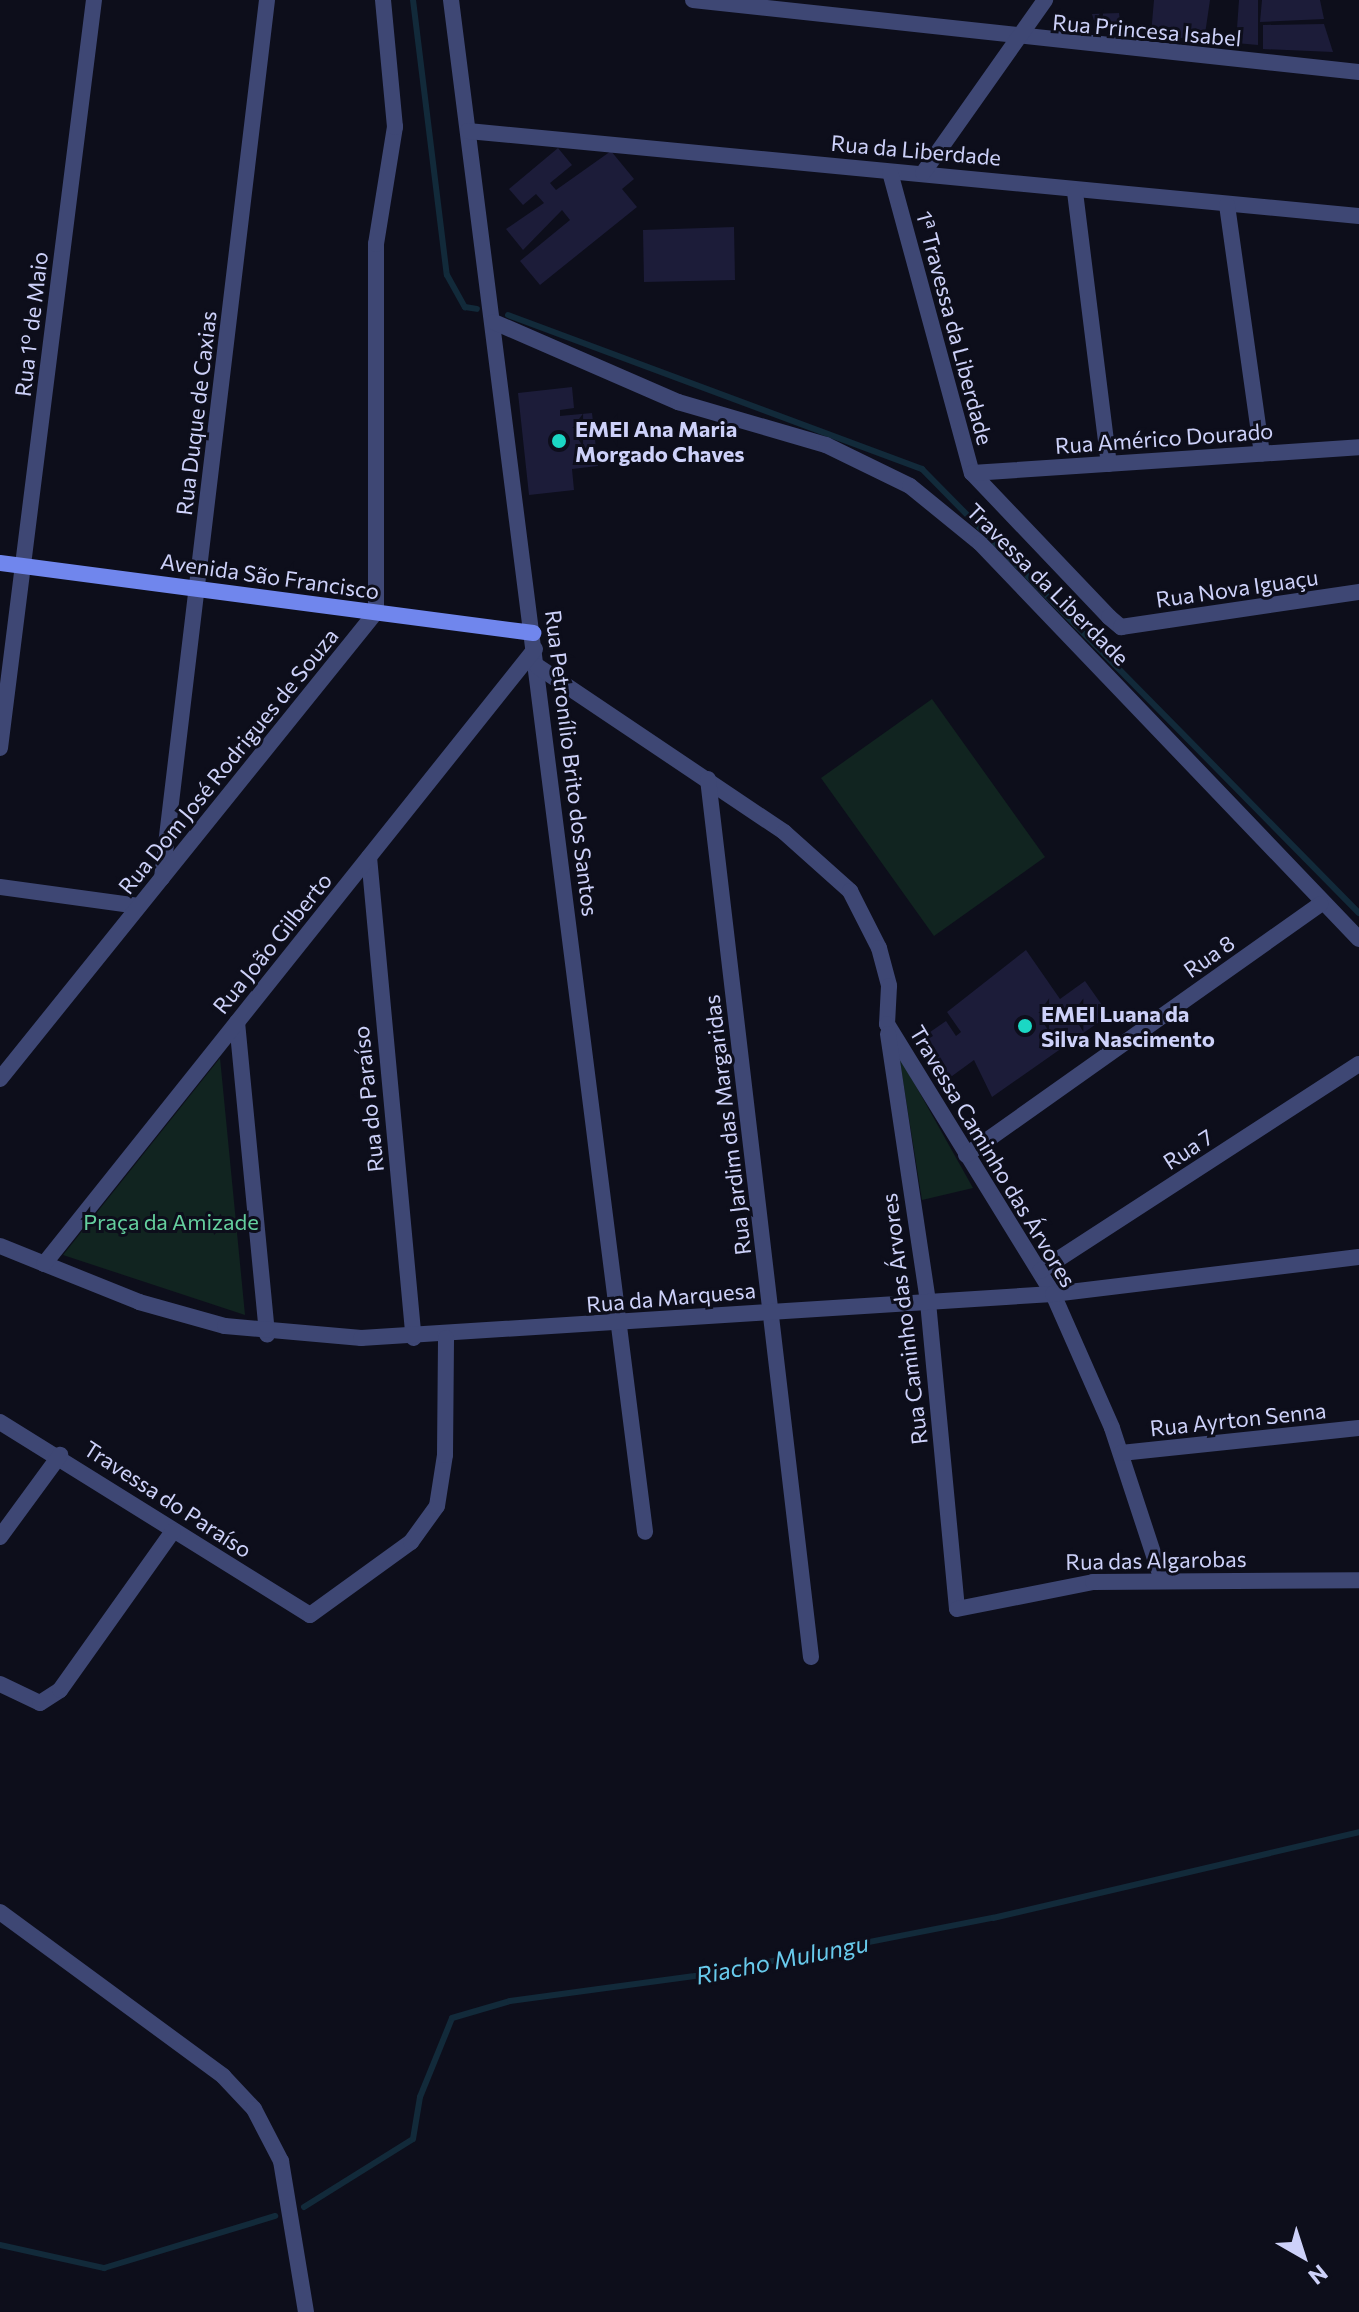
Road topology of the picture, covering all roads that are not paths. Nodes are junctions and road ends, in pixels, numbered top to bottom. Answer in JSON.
{"nodes":[{"id":1,"x":94,"y":0,"type":"edge"},
{"id":2,"x":267,"y":0,"type":"edge"},
{"id":3,"x":383,"y":0,"type":"edge"},
{"id":4,"x":451,"y":0,"type":"edge"},
{"id":5,"x":693,"y":0,"type":"edge"},
{"id":6,"x":1045,"y":0,"type":"edge"},
{"id":7,"x":1022,"y":40,"type":"junction"},
{"id":8,"x":1359,"y":72,"type":"edge"},
{"id":9,"x":468,"y":131,"type":"junction"},
{"id":10,"x":890,"y":172,"type":"junction"},
{"id":11,"x":923,"y":173,"type":"junction"},
{"id":12,"x":1075,"y":192,"type":"junction"},
{"id":13,"x":1227,"y":205,"type":"junction"},
{"id":14,"x":1359,"y":216,"type":"edge"},
{"id":15,"x":494,"y":322,"type":"junction"},
{"id":16,"x":1359,"y":447,"type":"edge"},
{"id":17,"x":1262,"y":454,"type":"junction"},
{"id":18,"x":1109,"y":464,"type":"junction"},
{"id":19,"x":972,"y":473,"type":"junction"},
{"id":20,"x":0,"y":563,"type":"edge"},
{"id":21,"x":23,"y":567,"type":"junction"},
{"id":22,"x":198,"y":588,"type":"junction"},
{"id":23,"x":1359,"y":592,"type":"edge"},
{"id":24,"x":376,"y":612,"type":"junction"},
{"id":25,"x":1121,"y":627,"type":"joint"},
{"id":26,"x":535,"y":649,"type":"junction"},
{"id":27,"x":0,"y":748,"type":"edge"},
{"id":28,"x":708,"y":779,"type":"junction"},
{"id":29,"x":369,"y":857,"type":"junction"},
{"id":30,"x":162,"y":878,"type":"junction"},
{"id":31,"x":0,"y":887,"type":"edge"},
{"id":32,"x":1320,"y":904,"type":"junction"},
{"id":33,"x":139,"y":906,"type":"junction"},
{"id":34,"x":1359,"y":939,"type":"edge"},
{"id":35,"x":237,"y":1022,"type":"junction"},
{"id":36,"x":887,"y":1024,"type":"junction"},
{"id":37,"x":1359,"y":1064,"type":"edge"},
{"id":38,"x":3,"y":1071,"type":"edge"},
{"id":39,"x":966,"y":1155,"type":"junction"},
{"id":40,"x":0,"y":1246,"type":"edge"},
{"id":41,"x":1359,"y":1257,"type":"edge"},
{"id":42,"x":44,"y":1264,"type":"junction"},
{"id":43,"x":1040,"y":1271,"type":"junction"},
{"id":44,"x":1053,"y":1294,"type":"junction"},
{"id":45,"x":928,"y":1302,"type":"junction"},
{"id":46,"x":771,"y":1310,"type":"junction"},
{"id":47,"x":615,"y":1325,"type":"junction"},
{"id":48,"x":267,"y":1335,"type":"junction"},
{"id":49,"x":414,"y":1338,"type":"junction"},
{"id":50,"x":446,"y":1338,"type":"junction"},
{"id":51,"x":0,"y":1422,"type":"edge"},
{"id":52,"x":1359,"y":1428,"type":"edge"},
{"id":53,"x":1121,"y":1453,"type":"junction"},
{"id":54,"x":60,"y":1455,"type":"junction"},
{"id":55,"x":173,"y":1531,"type":"junction"},
{"id":56,"x":645,"y":1532,"type":"dead end"},
{"id":57,"x":0,"y":1537,"type":"edge"},
{"id":58,"x":1162,"y":1580,"type":"junction"},
{"id":59,"x":1359,"y":1580,"type":"edge"},
{"id":60,"x":957,"y":1609,"type":"joint"},
{"id":61,"x":811,"y":1657,"type":"dead end"},
{"id":62,"x":0,"y":1684,"type":"edge"},
{"id":63,"x":0,"y":1912,"type":"edge"},
{"id":64,"x":306,"y":2312,"type":"edge"}],
"edges":[{"from":1,"to":21,"type":"street","name":"Rua 1º de Maio"},
{"from":2,"to":22,"type":"street","name":"Rua Duque de Caxias"},
{"from":3,"to":24,"type":"street"},
{"from":4,"to":9,"type":"street","name":"Rua Petronílio Brito dos Santos"},
{"from":5,"to":7,"type":"street","name":"Rua Princesa Isabel"},
{"from":6,"to":7,"type":"street"},
{"from":7,"to":8,"type":"street","name":"Rua Princesa Isabel"},
{"from":7,"to":11,"type":"street"},
{"from":9,"to":10,"type":"street","name":"Rua da Liberdade"},
{"from":9,"to":15,"type":"street","name":"Rua Petronílio Brito dos Santos"},
{"from":10,"to":11,"type":"street","name":"Rua da Liberdade"},
{"from":10,"to":19,"type":"street","name":"1ª Travessa da Liberdade"},
{"from":11,"to":12,"type":"street","name":"Rua da Liberdade"},
{"from":12,"to":13,"type":"street","name":"Rua da Liberdade"},
{"from":12,"to":18,"type":"street"},
{"from":13,"to":14,"type":"street","name":"Rua da Liberdade"},
{"from":13,"to":17,"type":"street"},
{"from":15,"to":26,"type":"street","name":"Rua Petronílio Brito dos Santos"},
{"from":15,"to":32,"type":"street","name":"Travessa da Liberdade"},
{"from":16,"to":17,"type":"street","name":"Rua Américo Dourado"},
{"from":17,"to":18,"type":"street","name":"Rua Américo Dourado"},
{"from":18,"to":19,"type":"street","name":"Rua Américo Dourado"},
{"from":19,"to":25,"type":"street","name":"1ª Travessa da Liberdade"},
{"from":20,"to":21,"type":"street","name":"Avenida São Francisco"},
{"from":21,"to":22,"type":"street","name":"Avenida São Francisco"},
{"from":21,"to":27,"type":"street","name":"Rua 1º de Maio"},
{"from":22,"to":24,"type":"street","name":"Avenida São Francisco"},
{"from":22,"to":30,"type":"street","name":"Rua Duque de Caxias"},
{"from":23,"to":25,"type":"street","name":"Rua Nova Iguaçu"},
{"from":24,"to":26,"type":"street","name":"Avenida São Francisco"},
{"from":24,"to":30,"type":"street","name":"Rua Dom José Rodrigues de Souza"},
{"from":26,"to":28,"type":"street","name":"Travessa Caminho das Árvores"},
{"from":26,"to":29,"type":"street","name":"Rua João Gilberto"},
{"from":26,"to":47,"type":"street","name":"Rua Petronílio Brito dos Santos"},
{"from":28,"to":36,"type":"street","name":"Travessa Caminho das Árvores"},
{"from":28,"to":46,"type":"street","name":"Rua Jardim das Margaridas"},
{"from":29,"to":35,"type":"street","name":"Rua João Gilberto"},
{"from":29,"to":49,"type":"street","name":"Rua do Paraíso"},
{"from":30,"to":33,"type":"street","name":"Rua Dom José Rodrigues de Souza"},
{"from":31,"to":33,"type":"street"},
{"from":32,"to":34,"type":"street","name":"Travessa da Liberdade"},
{"from":32,"to":39,"type":"street","name":"Rua 8"},
{"from":33,"to":38,"type":"street","name":"Rua Dom José Rodrigues de Souza"},
{"from":35,"to":42,"type":"street","name":"Rua João Gilberto"},
{"from":35,"to":48,"type":"street"},
{"from":36,"to":39,"type":"street","name":"Travessa Caminho das Árvores"},
{"from":36,"to":45,"type":"street","name":"Rua Caminho das Árvores"},
{"from":37,"to":43,"type":"street","name":"Rua 7"},
{"from":39,"to":43,"type":"street","name":"Travessa Caminho das Árvores"},
{"from":40,"to":42,"type":"street","name":"Rua da Marquesa"},
{"from":41,"to":44,"type":"street","name":"Rua da Marquesa"},
{"from":42,"to":48,"type":"street","name":"Rua da Marquesa"},
{"from":43,"to":44,"type":"street","name":"Travessa Caminho das Árvores"},
{"from":44,"to":45,"type":"street","name":"Rua da Marquesa"},
{"from":44,"to":53,"type":"street","name":"Travessa Caminho das Árvores"},
{"from":45,"to":46,"type":"street","name":"Rua da Marquesa"},
{"from":45,"to":60,"type":"street","name":"Rua Caminho das Árvores"},
{"from":46,"to":47,"type":"street","name":"Rua da Marquesa"},
{"from":46,"to":61,"type":"street","name":"Rua Jardim das Margaridas"},
{"from":47,"to":50,"type":"street","name":"Rua da Marquesa"},
{"from":47,"to":56,"type":"street","name":"Rua Petronílio Brito dos Santos"},
{"from":48,"to":49,"type":"street","name":"Rua da Marquesa"},
{"from":49,"to":50,"type":"street","name":"Rua da Marquesa"},
{"from":50,"to":55,"type":"street","name":"Travessa do Paraíso"},
{"from":51,"to":54,"type":"street","name":"Travessa do Paraíso"},
{"from":52,"to":53,"type":"street","name":"Rua Ayrton Senna"},
{"from":53,"to":58,"type":"street","name":"Travessa Caminho das Árvores"},
{"from":54,"to":55,"type":"street","name":"Travessa do Paraíso"},
{"from":54,"to":57,"type":"street"},
{"from":55,"to":62,"type":"street"},
{"from":58,"to":59,"type":"street","name":"Rua das Algarobas"},
{"from":58,"to":60,"type":"street","name":"Rua das Algarobas"},
{"from":63,"to":64,"type":"street"}]}
